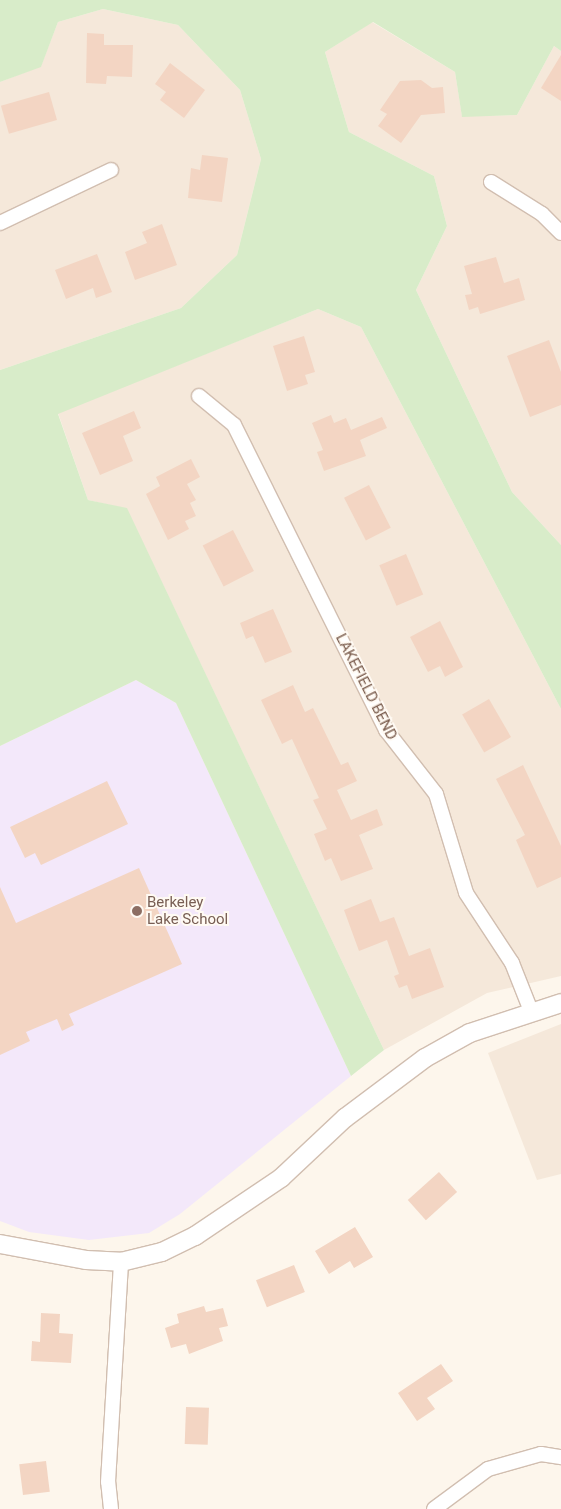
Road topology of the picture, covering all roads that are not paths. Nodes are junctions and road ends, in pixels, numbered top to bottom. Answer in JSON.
{"nodes":[{"id":1,"x":111,"y":170,"type":"dead end"},
{"id":2,"x":491,"y":182,"type":"dead end"},
{"id":3,"x":0,"y":223,"type":"edge"},
{"id":4,"x":561,"y":233,"type":"edge"},
{"id":5,"x":199,"y":396,"type":"dead end"},
{"id":6,"x":561,"y":1003,"type":"edge"},
{"id":7,"x":531,"y":1011,"type":"junction"},
{"id":8,"x":0,"y":1244,"type":"edge"},
{"id":9,"x":121,"y":1262,"type":"junction"},
{"id":10,"x":561,"y":1458,"type":"edge"},
{"id":11,"x":111,"y":1509,"type":"edge"},
{"id":12,"x":434,"y":1509,"type":"edge"}],
"edges":[{"from":1,"to":3,"type":"street"},
{"from":2,"to":4,"type":"street"},
{"from":5,"to":7,"type":"street","name":"LAKEFIELD BEND"},
{"from":6,"to":7,"type":"street"},
{"from":7,"to":9,"type":"street"},
{"from":8,"to":9,"type":"street"},
{"from":9,"to":11,"type":"street"},
{"from":10,"to":12,"type":"street"}]}
